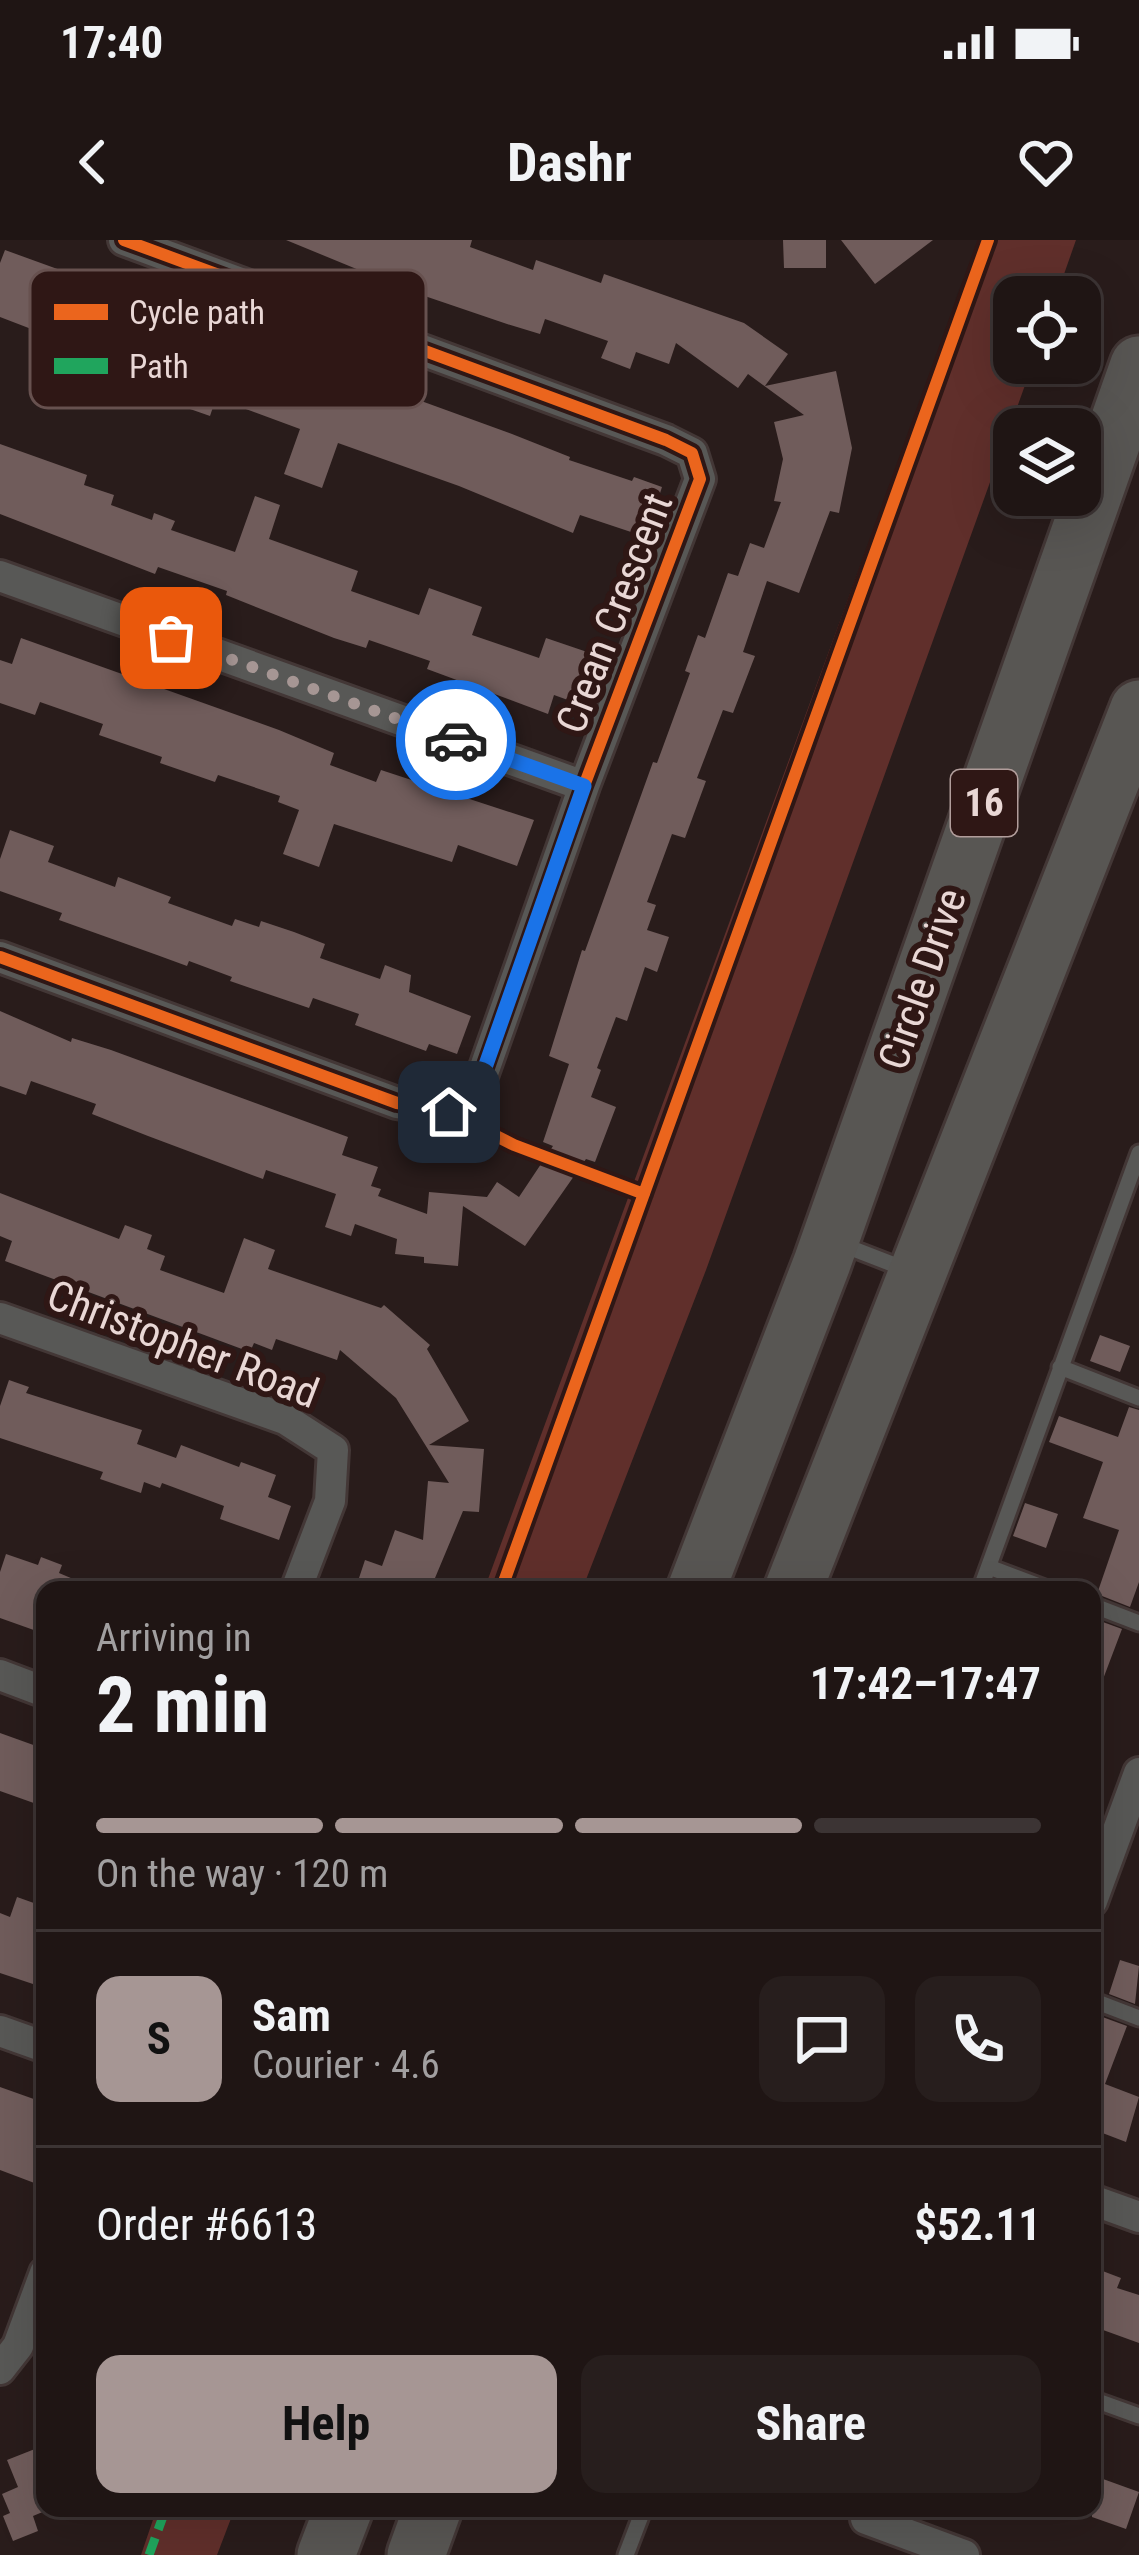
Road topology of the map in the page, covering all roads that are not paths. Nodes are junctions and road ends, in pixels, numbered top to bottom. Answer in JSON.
{"nodes":[{"id":1,"x":124,"y":240,"type":"edge"},
{"id":2,"x":204,"y":270,"type":"edge"},
{"id":3,"x":426,"y":353,"type":"edge"},
{"id":4,"x":1139,"y":365,"type":"edge"},
{"id":5,"x":0,"y":576,"type":"edge"},
{"id":6,"x":1139,"y":709,"type":"edge"},
{"id":7,"x":584,"y":786,"type":"junction"},
{"id":8,"x":0,"y":957,"type":"edge"},
{"id":9,"x":1139,"y":1153,"type":"edge"},
{"id":10,"x":1122,"y":1200,"type":"junction"},
{"id":11,"x":1139,"y":1206,"type":"edge"},
{"id":12,"x":830,"y":1240,"type":"junction"},
{"id":13,"x":920,"y":1275,"type":"junction"},
{"id":14,"x":0,"y":1318,"type":"edge"},
{"id":15,"x":1060,"y":1367,"type":"junction"},
{"id":16,"x":1139,"y":1398,"type":"edge"},
{"id":17,"x":989,"y":1568,"type":"junction"},
{"id":18,"x":299,"y":1581,"type":"edge"},
{"id":19,"x":699,"y":1581,"type":"edge"},
{"id":20,"x":797,"y":1581,"type":"edge"},
{"id":21,"x":984,"y":1581,"type":"edge"},
{"id":22,"x":1025,"y":1581,"type":"edge"},
{"id":23,"x":1101,"y":1608,"type":"edge"},
{"id":24,"x":1139,"y":1622,"type":"edge"},
{"id":25,"x":0,"y":1675,"type":"edge"},
{"id":26,"x":36,"y":1689,"type":"edge"},
{"id":27,"x":1139,"y":1773,"type":"edge"},
{"id":28,"x":1132,"y":1816,"type":"edge"},
{"id":29,"x":1101,"y":1882,"type":"edge"},
{"id":30,"x":1101,"y":2003,"type":"edge"},
{"id":31,"x":1139,"y":2018,"type":"edge"},
{"id":32,"x":0,"y":2031,"type":"edge"},
{"id":33,"x":36,"y":2045,"type":"edge"},
{"id":34,"x":1101,"y":2203,"type":"edge"},
{"id":35,"x":1139,"y":2217,"type":"edge"},
{"id":36,"x":36,"y":2297,"type":"edge"},
{"id":37,"x":0,"y":2368,"type":"edge"},
{"id":38,"x":1101,"y":2402,"type":"edge"},
{"id":39,"x":1139,"y":2416,"type":"edge"},
{"id":40,"x":341,"y":2517,"type":"edge"},
{"id":41,"x":430,"y":2517,"type":"edge"},
{"id":42,"x":641,"y":2517,"type":"edge"},
{"id":43,"x":867,"y":2517,"type":"edge"},
{"id":44,"x":326,"y":2555,"type":"edge"},
{"id":45,"x":416,"y":2555,"type":"edge"},
{"id":46,"x":626,"y":2555,"type":"edge"},
{"id":47,"x":964,"y":2555,"type":"edge"}],
"edges":[{"from":1,"to":2,"type":"street","name":"Crean Crescent"},
{"from":3,"to":7,"type":"street","name":"Crean Crescent"},
{"from":4,"to":12,"type":"highway","name":"Circle Drive","number":"16"},
{"from":5,"to":7,"type":"street"},
{"from":6,"to":13,"type":"highway"},
{"from":7,"to":8,"type":"street","name":"Crean Crescent"},
{"from":9,"to":10,"type":"lane"},
{"from":10,"to":11,"type":"lane"},
{"from":10,"to":15,"type":"lane"},
{"from":12,"to":13,"type":"lane"},
{"from":12,"to":19,"type":"highway","name":"Circle Drive","number":"16"},
{"from":13,"to":20,"type":"highway"},
{"from":14,"to":18,"type":"street","name":"Christopher Road"},
{"from":15,"to":16,"type":"lane"},
{"from":15,"to":17,"type":"lane"},
{"from":17,"to":21,"type":"lane"},
{"from":17,"to":22,"type":"lane"},
{"from":23,"to":24,"type":"lane"},
{"from":25,"to":26,"type":"street"},
{"from":27,"to":28,"type":"street"},
{"from":28,"to":29,"type":"street"},
{"from":30,"to":31,"type":"lane"},
{"from":32,"to":33,"type":"street"},
{"from":34,"to":35,"type":"street"},
{"from":36,"to":37,"type":"street"},
{"from":38,"to":39,"type":"lane"},
{"from":40,"to":44,"type":"highway"},
{"from":41,"to":45,"type":"highway"},
{"from":42,"to":46,"type":"lane"},
{"from":43,"to":47,"type":"street"}]}
